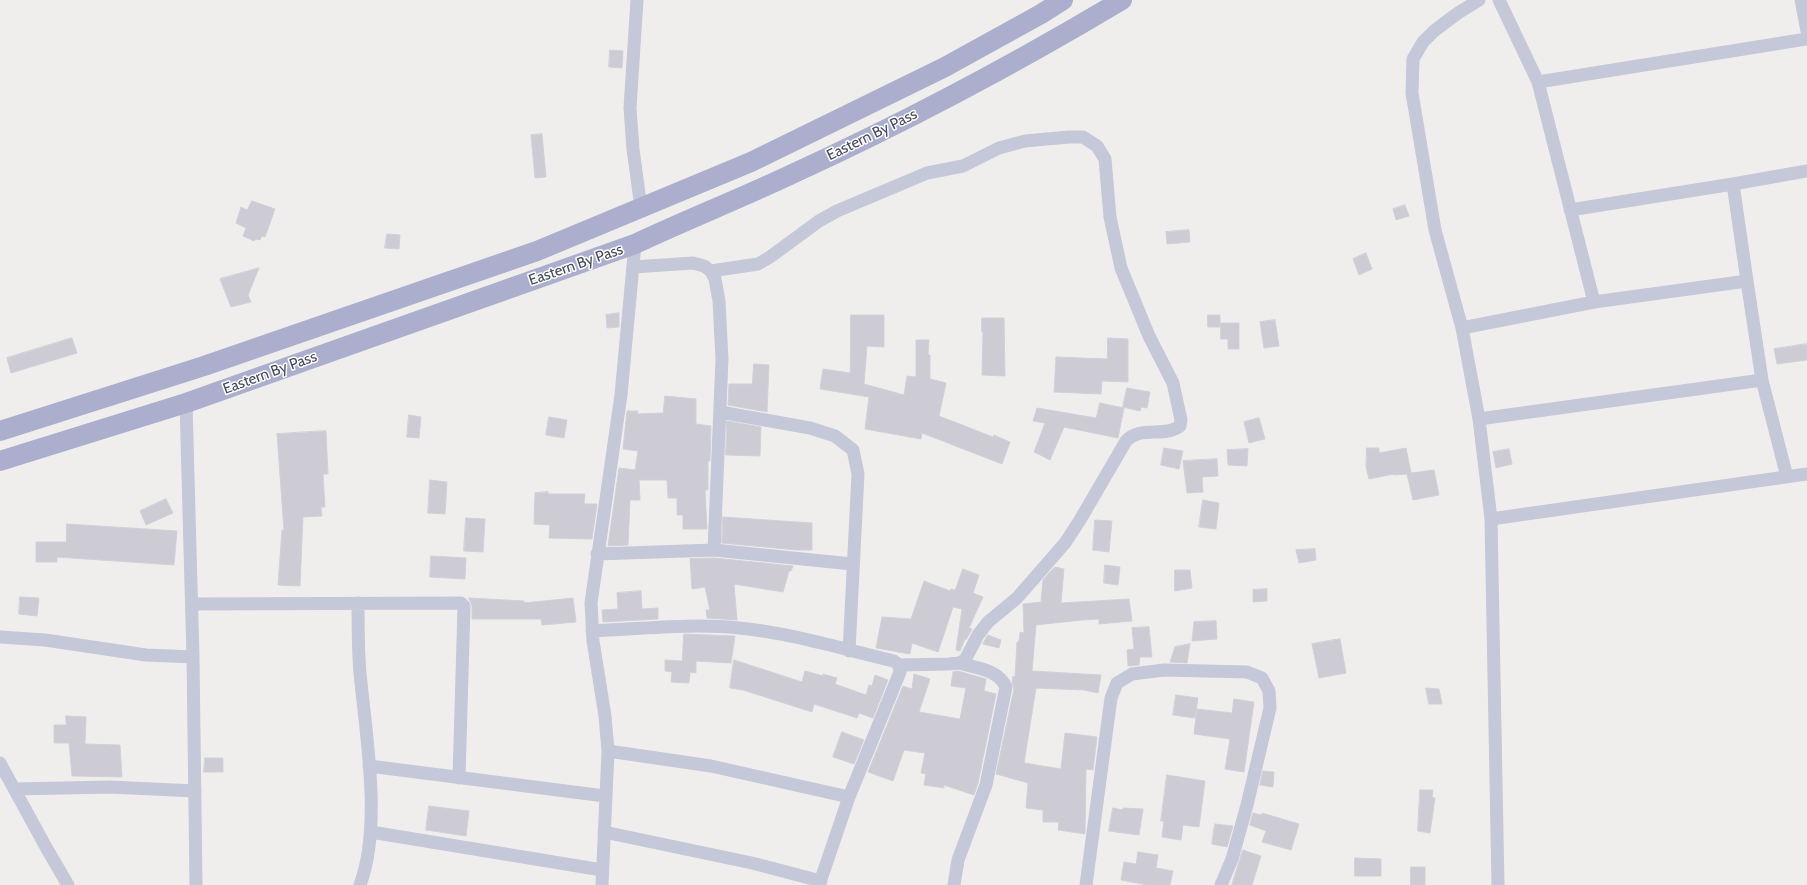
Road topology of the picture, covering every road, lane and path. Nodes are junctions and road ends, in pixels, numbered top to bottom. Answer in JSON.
{"nodes":[{"id":1,"x":637,"y":0,"type":"edge"},
{"id":2,"x":1063,"y":0,"type":"edge"},
{"id":3,"x":1122,"y":0,"type":"edge"},
{"id":4,"x":1479,"y":0,"type":"edge"},
{"id":5,"x":1499,"y":0,"type":"edge"},
{"id":6,"x":1801,"y":0,"type":"edge"},
{"id":7,"x":1807,"y":31,"type":"edge"},
{"id":8,"x":1807,"y":39,"type":"edge"},
{"id":9,"x":1538,"y":82,"type":"junction"},
{"id":10,"x":1807,"y":171,"type":"edge"},
{"id":11,"x":1733,"y":184,"type":"junction"},
{"id":12,"x":641,"y":208,"type":"junction"},
{"id":13,"x":1570,"y":210,"type":"junction"},
{"id":14,"x":635,"y":244,"type":"junction"},
{"id":15,"x":633,"y":267,"type":"junction"},
{"id":16,"x":711,"y":271,"type":"junction"},
{"id":17,"x":1747,"y":281,"type":"junction"},
{"id":18,"x":1594,"y":302,"type":"junction"},
{"id":19,"x":1462,"y":328,"type":"junction"},
{"id":20,"x":1762,"y":380,"type":"junction"},
{"id":21,"x":186,"y":403,"type":"junction"},
{"id":22,"x":720,"y":412,"type":"junction"},
{"id":23,"x":1479,"y":419,"type":"junction"},
{"id":24,"x":0,"y":431,"type":"edge"},
{"id":25,"x":0,"y":461,"type":"edge"},
{"id":26,"x":1807,"y":474,"type":"edge"},
{"id":27,"x":1787,"y":477,"type":"junction"},
{"id":28,"x":1491,"y":519,"type":"junction"},
{"id":29,"x":714,"y":550,"type":"junction"},
{"id":30,"x":597,"y":554,"type":"junction"},
{"id":31,"x":852,"y":564,"type":"junction"},
{"id":32,"x":358,"y":603,"type":"junction"},
{"id":33,"x":192,"y":604,"type":"junction"},
{"id":34,"x":592,"y":631,"type":"junction"},
{"id":35,"x":0,"y":637,"type":"edge"},
{"id":36,"x":849,"y":651,"type":"junction"},
{"id":37,"x":193,"y":657,"type":"junction"},
{"id":38,"x":959,"y":663,"type":"junction"},
{"id":39,"x":899,"y":665,"type":"junction"},
{"id":40,"x":608,"y":751,"type":"junction"},
{"id":41,"x":0,"y":763,"type":"edge"},
{"id":42,"x":369,"y":766,"type":"junction"},
{"id":43,"x":459,"y":778,"type":"junction"},
{"id":44,"x":15,"y":789,"type":"junction"},
{"id":45,"x":195,"y":791,"type":"junction"},
{"id":46,"x":606,"y":796,"type":"junction"},
{"id":47,"x":849,"y":797,"type":"junction"},
{"id":48,"x":371,"y":832,"type":"junction"},
{"id":49,"x":604,"y":832,"type":"junction"},
{"id":50,"x":602,"y":870,"type":"junction"},
{"id":51,"x":820,"y":883,"type":"edge"},
{"id":52,"x":68,"y":885,"type":"edge"},
{"id":53,"x":196,"y":885,"type":"edge"},
{"id":54,"x":360,"y":885,"type":"edge"},
{"id":55,"x":602,"y":885,"type":"edge"},
{"id":56,"x":954,"y":885,"type":"edge"},
{"id":57,"x":1086,"y":885,"type":"edge"},
{"id":58,"x":1221,"y":885,"type":"edge"},
{"id":59,"x":1498,"y":885,"type":"edge"}],
"edges":[{"from":1,"to":12,"type":"street"},
{"from":2,"to":12,"type":"main road","name":"Eastern By Pass"},
{"from":3,"to":14,"type":"main road","name":"Eastern By Pass"},
{"from":4,"to":19,"type":"street"},
{"from":5,"to":9,"type":"street"},
{"from":6,"to":7,"type":"street"},
{"from":8,"to":9,"type":"street"},
{"from":9,"to":13,"type":"street"},
{"from":10,"to":11,"type":"street"},
{"from":11,"to":13,"type":"street"},
{"from":11,"to":17,"type":"street"},
{"from":12,"to":24,"type":"main road","name":"Eastern By Pass"},
{"from":13,"to":18,"type":"street"},
{"from":14,"to":15,"type":"street"},
{"from":14,"to":21,"type":"main road","name":"Eastern By Pass"},
{"from":15,"to":16,"type":"street"},
{"from":15,"to":30,"type":"street"},
{"from":16,"to":22,"type":"street"},
{"from":16,"to":38,"type":"street"},
{"from":17,"to":18,"type":"street"},
{"from":17,"to":20,"type":"street"},
{"from":18,"to":19,"type":"street"},
{"from":19,"to":23,"type":"street"},
{"from":20,"to":23,"type":"street"},
{"from":20,"to":27,"type":"street"},
{"from":21,"to":25,"type":"main road","name":"Eastern By Pass"},
{"from":21,"to":33,"type":"street"},
{"from":22,"to":29,"type":"street"},
{"from":22,"to":31,"type":"street"},
{"from":23,"to":28,"type":"street"},
{"from":26,"to":27,"type":"street"},
{"from":27,"to":28,"type":"street"},
{"from":28,"to":59,"type":"street"},
{"from":29,"to":30,"type":"street"},
{"from":29,"to":31,"type":"street"},
{"from":30,"to":34,"type":"street"},
{"from":31,"to":36,"type":"street"},
{"from":32,"to":33,"type":"street"},
{"from":32,"to":42,"type":"street"},
{"from":32,"to":43,"type":"street"},
{"from":33,"to":37,"type":"street"},
{"from":34,"to":36,"type":"street"},
{"from":34,"to":40,"type":"street"},
{"from":35,"to":37,"type":"street"},
{"from":36,"to":39,"type":"street"},
{"from":37,"to":45,"type":"street"},
{"from":38,"to":39,"type":"street"},
{"from":38,"to":56,"type":"street"},
{"from":39,"to":47,"type":"street"},
{"from":40,"to":46,"type":"street"},
{"from":40,"to":47,"type":"street"},
{"from":41,"to":44,"type":"street"},
{"from":42,"to":43,"type":"street"},
{"from":42,"to":48,"type":"street"},
{"from":43,"to":46,"type":"street"},
{"from":44,"to":45,"type":"street"},
{"from":44,"to":52,"type":"street"},
{"from":45,"to":53,"type":"street"},
{"from":46,"to":49,"type":"street"},
{"from":47,"to":51,"type":"street"},
{"from":48,"to":50,"type":"street"},
{"from":48,"to":54,"type":"street"},
{"from":49,"to":50,"type":"street"},
{"from":49,"to":51,"type":"street"},
{"from":50,"to":55,"type":"street"},
{"from":57,"to":58,"type":"street"}]}
